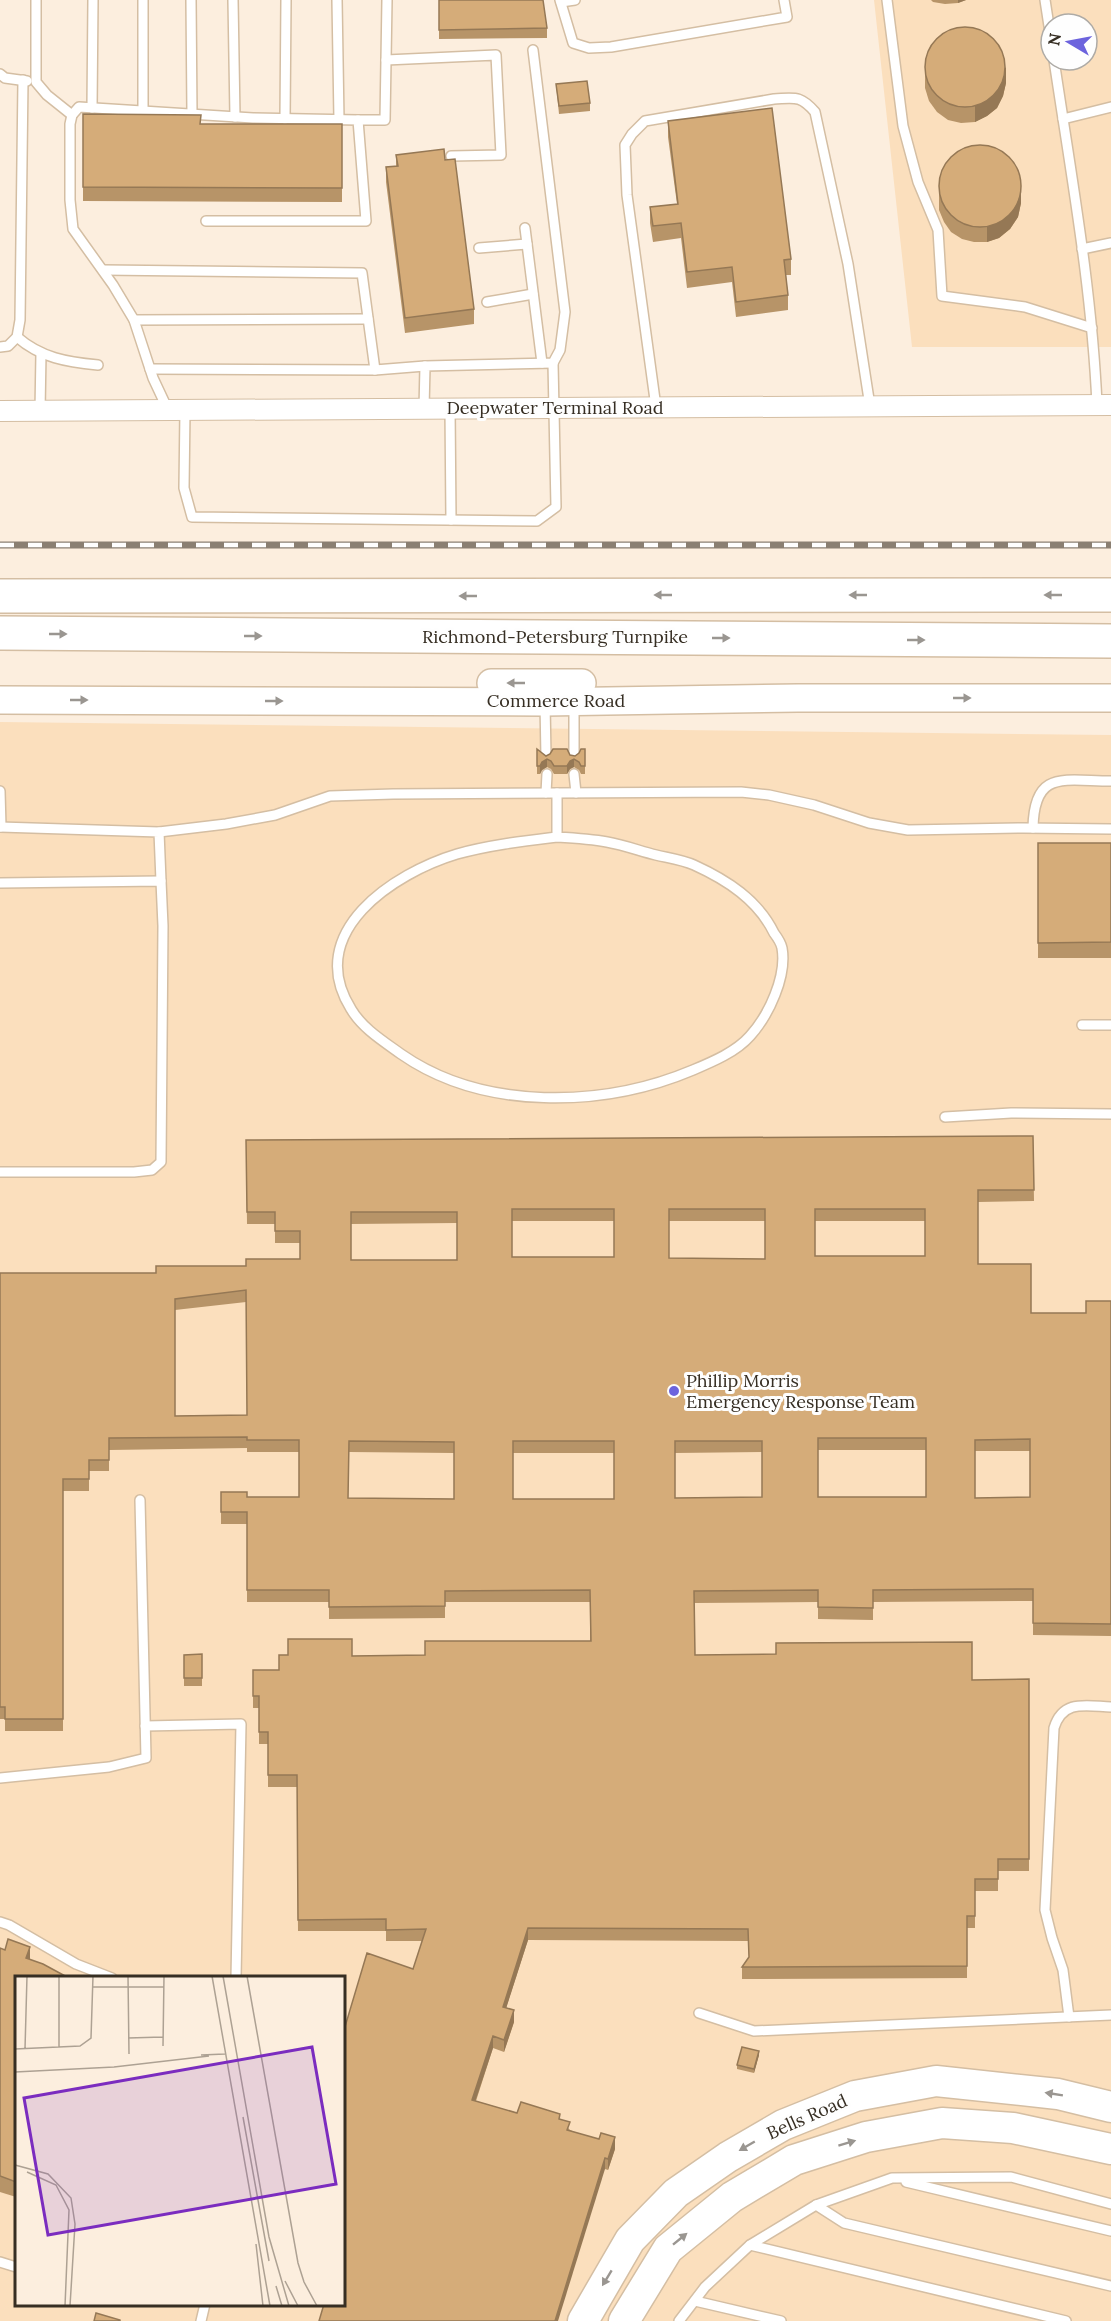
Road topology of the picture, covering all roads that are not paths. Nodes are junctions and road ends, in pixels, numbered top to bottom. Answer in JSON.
{"nodes":[{"id":1,"x":36,"y":0,"type":"edge"},
{"id":2,"x":93,"y":0,"type":"edge"},
{"id":3,"x":143,"y":0,"type":"edge"},
{"id":4,"x":191,"y":0,"type":"edge"},
{"id":5,"x":233,"y":0,"type":"edge"},
{"id":6,"x":286,"y":0,"type":"edge"},
{"id":7,"x":337,"y":0,"type":"edge"},
{"id":8,"x":387,"y":0,"type":"edge"},
{"id":9,"x":575,"y":0,"type":"edge"},
{"id":10,"x":784,"y":0,"type":"edge"},
{"id":11,"x":888,"y":0,"type":"edge"},
{"id":12,"x":560,"y":1,"type":"edge"},
{"id":13,"x":533,"y":50,"type":"dead end"},
{"id":14,"x":386,"y":60,"type":"junction"},
{"id":15,"x":1056,"y":72,"type":"edge"},
{"id":16,"x":0,"y":74,"type":"edge"},
{"id":17,"x":23,"y":80,"type":"junction"},
{"id":18,"x":36,"y":82,"type":"junction"},
{"id":19,"x":1111,"y":107,"type":"edge"},
{"id":20,"x":92,"y":108,"type":"junction"},
{"id":21,"x":143,"y":111,"type":"junction"},
{"id":22,"x":192,"y":114,"type":"junction"},
{"id":23,"x":72,"y":115,"type":"junction"},
{"id":24,"x":235,"y":117,"type":"junction"},
{"id":25,"x":285,"y":119,"type":"junction"},
{"id":26,"x":1063,"y":119,"type":"junction"},
{"id":27,"x":339,"y":120,"type":"junction"},
{"id":28,"x":358,"y":120,"type":"junction"},
{"id":29,"x":451,"y":156,"type":"dead end"},
{"id":30,"x":206,"y":220,"type":"dead end"},
{"id":31,"x":525,"y":228,"type":"dead end"},
{"id":32,"x":1111,"y":243,"type":"edge"},
{"id":33,"x":527,"y":244,"type":"junction"},
{"id":34,"x":479,"y":248,"type":"dead end"},
{"id":35,"x":1082,"y":249,"type":"junction"},
{"id":36,"x":103,"y":270,"type":"junction"},
{"id":37,"x":533,"y":294,"type":"junction"},
{"id":38,"x":487,"y":302,"type":"dead end"},
{"id":39,"x":369,"y":319,"type":"junction"},
{"id":40,"x":134,"y":320,"type":"junction"},
{"id":41,"x":1092,"y":328,"type":"junction"},
{"id":42,"x":17,"y":337,"type":"junction"},
{"id":43,"x":0,"y":346,"type":"edge"},
{"id":44,"x":41,"y":353,"type":"junction"},
{"id":45,"x":542,"y":363,"type":"junction"},
{"id":46,"x":553,"y":363,"type":"junction"},
{"id":47,"x":98,"y":365,"type":"dead end"},
{"id":48,"x":425,"y":366,"type":"junction"},
{"id":49,"x":150,"y":369,"type":"junction"},
{"id":50,"x":375,"y":370,"type":"junction"},
{"id":51,"x":1104,"y":405,"type":"edge"},
{"id":52,"x":870,"y":406,"type":"junction"},
{"id":53,"x":656,"y":407,"type":"junction"},
{"id":54,"x":424,"y":408,"type":"junction"},
{"id":55,"x":450,"y":408,"type":"junction"},
{"id":56,"x":554,"y":408,"type":"junction"},
{"id":57,"x":176,"y":410,"type":"junction"},
{"id":58,"x":0,"y":411,"type":"edge"},
{"id":59,"x":40,"y":411,"type":"junction"},
{"id":60,"x":451,"y":520,"type":"junction"},
{"id":61,"x":1111,"y":595,"type":"edge"},
{"id":62,"x":0,"y":596,"type":"edge"},
{"id":63,"x":0,"y":633,"type":"edge"},
{"id":64,"x":1111,"y":641,"type":"edge"},
{"id":65,"x":1111,"y":681,"type":"edge"},
{"id":66,"x":0,"y":682,"type":"edge"},
{"id":67,"x":545,"y":692,"type":"junction"},
{"id":68,"x":574,"y":692,"type":"junction"},
{"id":69,"x":1111,"y":698,"type":"edge"},
{"id":70,"x":0,"y":700,"type":"edge"},
{"id":71,"x":546,"y":757,"type":"edge"},
{"id":72,"x":574,"y":757,"type":"edge"},
{"id":73,"x":547,"y":774,"type":"dead end"},
{"id":74,"x":574,"y":774,"type":"dead end"},
{"id":75,"x":1111,"y":781,"type":"edge"},
{"id":76,"x":0,"y":791,"type":"edge"},
{"id":77,"x":552,"y":793,"type":"junction"},
{"id":78,"x":576,"y":793,"type":"junction"},
{"id":79,"x":1,"y":827,"type":"edge"},
{"id":80,"x":1033,"y":828,"type":"junction"},
{"id":81,"x":1111,"y":829,"type":"edge"},
{"id":82,"x":159,"y":832,"type":"junction"},
{"id":83,"x":557,"y":837,"type":"junction"},
{"id":84,"x":161,"y":881,"type":"junction"},
{"id":85,"x":0,"y":883,"type":"edge"},
{"id":86,"x":1082,"y":1025,"type":"dead end"},
{"id":87,"x":1111,"y":1025,"type":"edge"},
{"id":88,"x":1111,"y":1114,"type":"edge"},
{"id":89,"x":945,"y":1117,"type":"dead end"},
{"id":90,"x":0,"y":1172,"type":"edge"},
{"id":91,"x":140,"y":1500,"type":"dead end"},
{"id":92,"x":1111,"y":1707,"type":"edge"},
{"id":93,"x":145,"y":1726,"type":"junction"},
{"id":94,"x":0,"y":1778,"type":"edge"},
{"id":95,"x":0,"y":1922,"type":"edge"},
{"id":96,"x":109,"y":1976,"type":"edge"},
{"id":97,"x":236,"y":1976,"type":"edge"},
{"id":98,"x":699,"y":2013,"type":"dead end"},
{"id":99,"x":1111,"y":2015,"type":"edge"},
{"id":100,"x":1069,"y":2017,"type":"junction"},
{"id":101,"x":1111,"y":2107,"type":"edge"},
{"id":102,"x":1111,"y":2150,"type":"edge"},
{"id":103,"x":892,"y":2178,"type":"junction"},
{"id":104,"x":1111,"y":2204,"type":"edge"},
{"id":105,"x":816,"y":2205,"type":"junction"},
{"id":106,"x":1111,"y":2231,"type":"edge"},
{"id":107,"x":750,"y":2245,"type":"junction"},
{"id":108,"x":0,"y":2262,"type":"edge"},
{"id":109,"x":15,"y":2266,"type":"edge"},
{"id":110,"x":1111,"y":2286,"type":"edge"},
{"id":111,"x":695,"y":2301,"type":"junction"},
{"id":112,"x":205,"y":2306,"type":"edge"},
{"id":113,"x":201,"y":2321,"type":"edge"},
{"id":114,"x":583,"y":2321,"type":"edge"},
{"id":115,"x":624,"y":2321,"type":"edge"},
{"id":116,"x":679,"y":2321,"type":"edge"},
{"id":117,"x":781,"y":2321,"type":"edge"},
{"id":118,"x":1066,"y":2321,"type":"edge"}],
"edges":[{"from":1,"to":18,"type":"lane"},
{"from":2,"to":20,"type":"lane"},
{"from":3,"to":21,"type":"lane"},
{"from":4,"to":22,"type":"lane"},
{"from":5,"to":24,"type":"lane"},
{"from":6,"to":25,"type":"lane"},
{"from":7,"to":27,"type":"lane"},
{"from":8,"to":14,"type":"lane"},
{"from":9,"to":12,"type":"lane"},
{"from":10,"to":12,"type":"lane"},
{"from":11,"to":41,"type":"lane"},
{"from":13,"to":46,"type":"lane"},
{"from":14,"to":28,"type":"lane"},
{"from":14,"to":29,"type":"lane"},
{"from":15,"to":26,"type":"lane"},
{"from":16,"to":17,"type":"lane"},
{"from":17,"to":18,"type":"lane"},
{"from":17,"to":42,"type":"lane"},
{"from":18,"to":23,"type":"lane"},
{"from":19,"to":26,"type":"lane"},
{"from":20,"to":21,"type":"lane"},
{"from":20,"to":23,"type":"lane"},
{"from":21,"to":22,"type":"lane"},
{"from":22,"to":24,"type":"lane"},
{"from":23,"to":36,"type":"lane"},
{"from":24,"to":25,"type":"lane"},
{"from":25,"to":27,"type":"lane"},
{"from":26,"to":35,"type":"lane"},
{"from":27,"to":28,"type":"lane"},
{"from":28,"to":30,"type":"lane"},
{"from":31,"to":33,"type":"lane"},
{"from":32,"to":35,"type":"lane"},
{"from":33,"to":34,"type":"lane"},
{"from":33,"to":37,"type":"lane"},
{"from":35,"to":41,"type":"lane"},
{"from":36,"to":39,"type":"lane"},
{"from":36,"to":40,"type":"lane"},
{"from":37,"to":38,"type":"lane"},
{"from":37,"to":45,"type":"lane"},
{"from":39,"to":40,"type":"lane"},
{"from":39,"to":50,"type":"lane"},
{"from":40,"to":49,"type":"lane"},
{"from":41,"to":51,"type":"lane"},
{"from":42,"to":43,"type":"lane"},
{"from":42,"to":44,"type":"lane"},
{"from":44,"to":47,"type":"lane"},
{"from":44,"to":59,"type":"lane"},
{"from":45,"to":46,"type":"lane"},
{"from":45,"to":48,"type":"lane"},
{"from":46,"to":56,"type":"lane"},
{"from":48,"to":50,"type":"lane"},
{"from":48,"to":54,"type":"lane"},
{"from":49,"to":50,"type":"lane"},
{"from":49,"to":57,"type":"lane"},
{"from":51,"to":52,"type":"street","name":"Deepwater Terminal Road"},
{"from":52,"to":53,"type":"street","name":"Deepwater Terminal Road"},
{"from":52,"to":53,"type":"lane"},
{"from":53,"to":56,"type":"street","name":"Deepwater Terminal Road"},
{"from":54,"to":55,"type":"street","name":"Deepwater Terminal Road"},
{"from":54,"to":57,"type":"street","name":"Deepwater Terminal Road"},
{"from":55,"to":56,"type":"street","name":"Deepwater Terminal Road"},
{"from":55,"to":60,"type":"lane"},
{"from":56,"to":60,"type":"lane"},
{"from":57,"to":59,"type":"street","name":"Deepwater Terminal Road"},
{"from":57,"to":60,"type":"lane"},
{"from":58,"to":59,"type":"street","name":"Deepwater Terminal Road"},
{"from":61,"to":62,"type":"highway","one_way":true},
{"from":63,"to":64,"type":"highway","name":"Richmond-Petersburg Turnpike","one_way":true},
{"from":65,"to":68,"type":"main road","name":"Commerce Road"},
{"from":67,"to":66,"type":"main road","name":"Commerce Road","one_way":true},
{"from":67,"to":68,"type":"main road","name":"Commerce Road"},
{"from":70,"to":67,"type":"main road","name":"Commerce Road","one_way":true},
{"from":67,"to":71,"type":"lane"},
{"from":68,"to":69,"type":"main road","name":"Commerce Road","one_way":true},
{"from":68,"to":72,"type":"lane"},
{"from":73,"to":77,"type":"lane"},
{"from":74,"to":78,"type":"lane"},
{"from":75,"to":80,"type":"lane"},
{"from":76,"to":79,"type":"lane"},
{"from":77,"to":78,"type":"lane"},
{"from":77,"to":82,"type":"lane"},
{"from":77,"to":83,"type":"lane"},
{"from":78,"to":80,"type":"lane"},
{"from":79,"to":82,"type":"lane"},
{"from":80,"to":81,"type":"lane"},
{"from":82,"to":84,"type":"lane"},
{"from":83,"to":83,"type":"lane"},
{"from":84,"to":85,"type":"lane"},
{"from":84,"to":90,"type":"lane"},
{"from":86,"to":87,"type":"lane"},
{"from":88,"to":89,"type":"lane"},
{"from":91,"to":93,"type":"lane"},
{"from":92,"to":100,"type":"lane"},
{"from":93,"to":94,"type":"lane"},
{"from":93,"to":97,"type":"lane"},
{"from":95,"to":96,"type":"lane"},
{"from":98,"to":100,"type":"lane"},
{"from":99,"to":100,"type":"lane"},
{"from":101,"to":114,"type":"main road","name":"Bells Road","one_way":true},
{"from":115,"to":102,"type":"main road","name":"Bells Road","one_way":true},
{"from":103,"to":104,"type":"lane"},
{"from":103,"to":105,"type":"lane"},
{"from":103,"to":106,"type":"lane"},
{"from":105,"to":107,"type":"lane"},
{"from":105,"to":110,"type":"lane"},
{"from":107,"to":111,"type":"lane"},
{"from":107,"to":118,"type":"lane"},
{"from":108,"to":109,"type":"lane"},
{"from":111,"to":116,"type":"lane"},
{"from":111,"to":117,"type":"lane"},
{"from":112,"to":113,"type":"lane"}]}
